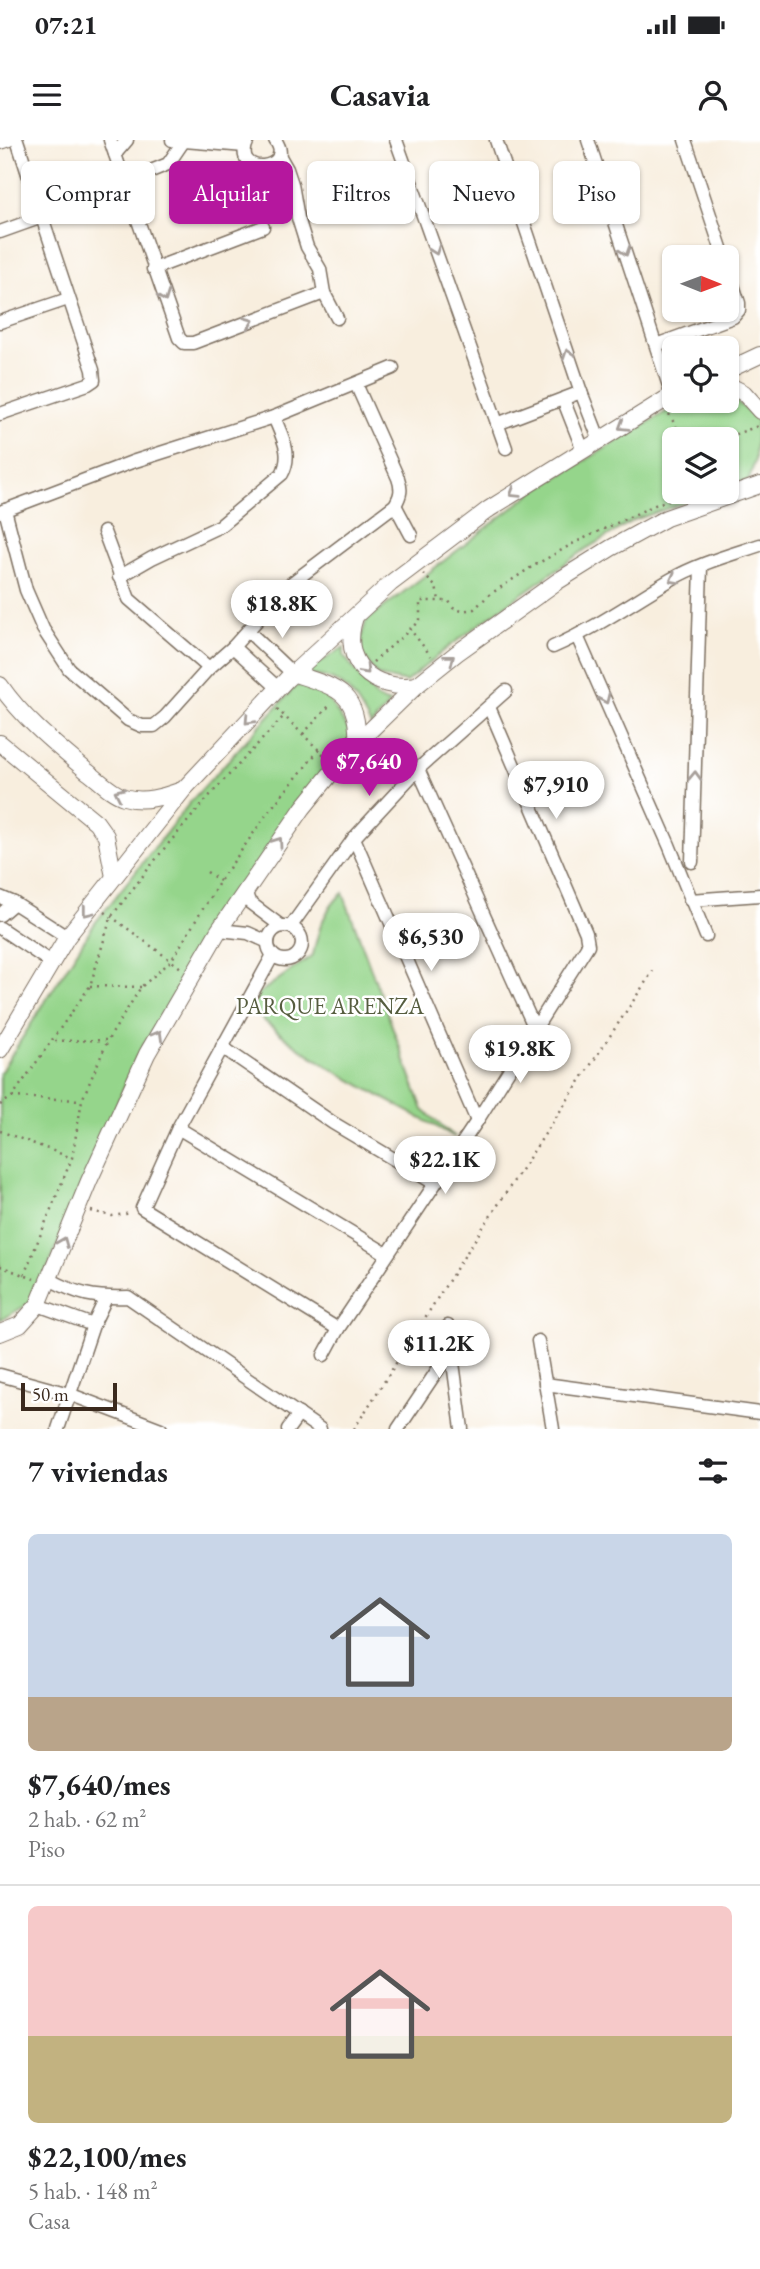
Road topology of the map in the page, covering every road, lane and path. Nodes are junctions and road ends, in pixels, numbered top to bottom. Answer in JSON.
{"nodes":[{"id":1,"x":9,"y":140,"type":"edge"},
{"id":2,"x":17,"y":140,"type":"edge"},
{"id":3,"x":110,"y":140,"type":"edge"},
{"id":4,"x":127,"y":140,"type":"edge"},
{"id":5,"x":275,"y":140,"type":"edge"},
{"id":6,"x":396,"y":140,"type":"edge"},
{"id":7,"x":496,"y":140,"type":"edge"},
{"id":8,"x":588,"y":140,"type":"edge"},
{"id":9,"x":685,"y":140,"type":"edge"},
{"id":10,"x":178,"y":141,"type":"edge"},
{"id":11,"x":0,"y":143,"type":"edge"},
{"id":12,"x":247,"y":143,"type":"edge"},
{"id":13,"x":115,"y":155,"type":"junction"},
{"id":14,"x":279,"y":155,"type":"junction"},
{"id":15,"x":24,"y":161,"type":"edge"},
{"id":16,"x":155,"y":169,"type":"edge"},
{"id":17,"x":23,"y":224,"type":"edge"},
{"id":18,"x":45,"y":224,"type":"edge"},
{"id":19,"x":263,"y":227,"type":"dead end"},
{"id":20,"x":0,"y":232,"type":"edge"},
{"id":21,"x":720,"y":245,"type":"edge"},
{"id":22,"x":153,"y":269,"type":"junction"},
{"id":23,"x":324,"y":293,"type":"junction"},
{"id":24,"x":68,"y":299,"type":"junction"},
{"id":25,"x":337,"y":318,"type":"dead end"},
{"id":26,"x":0,"y":322,"type":"edge"},
{"id":27,"x":722,"y":322,"type":"edge"},
{"id":28,"x":692,"y":336,"type":"edge"},
{"id":29,"x":662,"y":344,"type":"edge"},
{"id":30,"x":656,"y":345,"type":"junction"},
{"id":31,"x":760,"y":355,"type":"edge"},
{"id":32,"x":662,"y":363,"type":"edge"},
{"id":33,"x":739,"y":365,"type":"edge"},
{"id":34,"x":393,"y":368,"type":"dead end"},
{"id":35,"x":356,"y":384,"type":"junction"},
{"id":36,"x":739,"y":390,"type":"edge"},
{"id":37,"x":582,"y":392,"type":"junction"},
{"id":38,"x":563,"y":399,"type":"junction"},
{"id":39,"x":662,"y":402,"type":"edge"},
{"id":40,"x":760,"y":411,"type":"edge"},
{"id":41,"x":0,"y":414,"type":"edge"},
{"id":42,"x":274,"y":417,"type":"junction"},
{"id":43,"x":673,"y":420,"type":"dead end"},
{"id":44,"x":497,"y":424,"type":"junction"},
{"id":45,"x":760,"y":425,"type":"edge"},
{"id":46,"x":676,"y":427,"type":"edge"},
{"id":47,"x":739,"y":433,"type":"edge"},
{"id":48,"x":600,"y":441,"type":"junction"},
{"id":49,"x":506,"y":448,"type":"dead end"},
{"id":50,"x":583,"y":450,"type":"junction"},
{"id":51,"x":760,"y":485,"type":"edge"},
{"id":52,"x":662,"y":502,"type":"edge"},
{"id":53,"x":395,"y":505,"type":"junction"},
{"id":54,"x":3,"y":511,"type":"edge"},
{"id":55,"x":104,"y":532,"type":"dead end"},
{"id":56,"x":411,"y":535,"type":"dead end"},
{"id":57,"x":760,"y":545,"type":"edge"},
{"id":58,"x":414,"y":564,"type":"junction"},
{"id":59,"x":701,"y":566,"type":"junction"},
{"id":60,"x":119,"y":577,"type":"junction"},
{"id":61,"x":439,"y":600,"type":"junction"},
{"id":62,"x":355,"y":617,"type":"junction"},
{"id":63,"x":409,"y":628,"type":"junction"},
{"id":64,"x":248,"y":631,"type":"junction"},
{"id":65,"x":577,"y":636,"type":"junction"},
{"id":66,"x":233,"y":647,"type":"junction"},
{"id":67,"x":553,"y":647,"type":"dead end"},
{"id":68,"x":209,"y":668,"type":"junction"},
{"id":69,"x":439,"y":668,"type":"junction"},
{"id":70,"x":363,"y":671,"type":"junction"},
{"id":71,"x":292,"y":673,"type":"junction"},
{"id":72,"x":0,"y":685,"type":"edge"},
{"id":73,"x":417,"y":685,"type":"junction"},
{"id":74,"x":506,"y":691,"type":"dead end"},
{"id":75,"x":342,"y":693,"type":"junction"},
{"id":76,"x":273,"y":694,"type":"junction"},
{"id":77,"x":489,"y":707,"type":"junction"},
{"id":78,"x":284,"y":716,"type":"junction"},
{"id":79,"x":303,"y":734,"type":"junction"},
{"id":80,"x":0,"y":743,"type":"edge"},
{"id":81,"x":357,"y":744,"type":"junction"},
{"id":82,"x":318,"y":750,"type":"junction"},
{"id":83,"x":337,"y":766,"type":"junction"},
{"id":84,"x":418,"y":769,"type":"junction"},
{"id":85,"x":184,"y":789,"type":"junction"},
{"id":86,"x":354,"y":838,"type":"junction"},
{"id":87,"x":692,"y":844,"type":"junction"},
{"id":88,"x":669,"y":845,"type":"junction"},
{"id":89,"x":692,"y":862,"type":"dead end"},
{"id":90,"x":207,"y":872,"type":"dead end"},
{"id":91,"x":114,"y":877,"type":"junction"},
{"id":92,"x":220,"y":881,"type":"junction"},
{"id":93,"x":245,"y":890,"type":"junction"},
{"id":94,"x":760,"y":895,"type":"edge"},
{"id":95,"x":0,"y":897,"type":"edge"},
{"id":96,"x":690,"y":900,"type":"junction"},
{"id":97,"x":94,"y":902,"type":"junction"},
{"id":98,"x":14,"y":903,"type":"junction"},
{"id":99,"x":0,"y":915,"type":"edge"},
{"id":100,"x":111,"y":917,"type":"junction"},
{"id":101,"x":286,"y":926,"type":"junction"},
{"id":102,"x":0,"y":928,"type":"edge"},
{"id":103,"x":219,"y":930,"type":"junction"},
{"id":104,"x":706,"y":936,"type":"dead end"},
{"id":105,"x":67,"y":937,"type":"junction"},
{"id":106,"x":271,"y":949,"type":"junction"},
{"id":107,"x":171,"y":961,"type":"junction"},
{"id":108,"x":51,"y":963,"type":"junction"},
{"id":109,"x":653,"y":971,"type":"dead end"},
{"id":110,"x":192,"y":977,"type":"junction"},
{"id":111,"x":90,"y":986,"type":"junction"},
{"id":112,"x":141,"y":987,"type":"junction"},
{"id":113,"x":536,"y":1031,"type":"junction"},
{"id":114,"x":108,"y":1040,"type":"junction"},
{"id":115,"x":53,"y":1041,"type":"junction"},
{"id":116,"x":222,"y":1047,"type":"junction"},
{"id":117,"x":0,"y":1050,"type":"edge"},
{"id":118,"x":12,"y":1097,"type":"junction"},
{"id":119,"x":82,"y":1100,"type":"junction"},
{"id":120,"x":0,"y":1105,"type":"edge"},
{"id":121,"x":477,"y":1121,"type":"junction"},
{"id":122,"x":178,"y":1128,"type":"junction"},
{"id":123,"x":0,"y":1132,"type":"edge"},
{"id":124,"x":72,"y":1158,"type":"junction"},
{"id":125,"x":434,"y":1183,"type":"junction"},
{"id":126,"x":78,"y":1207,"type":"junction"},
{"id":127,"x":142,"y":1208,"type":"junction"},
{"id":128,"x":387,"y":1254,"type":"junction"},
{"id":129,"x":0,"y":1266,"type":"edge"},
{"id":130,"x":24,"y":1275,"type":"junction"},
{"id":131,"x":48,"y":1281,"type":"junction"},
{"id":132,"x":106,"y":1297,"type":"junction"},
{"id":133,"x":38,"y":1306,"type":"junction"},
{"id":134,"x":93,"y":1325,"type":"junction"},
{"id":135,"x":448,"y":1326,"type":"dead end"},
{"id":136,"x":338,"y":1329,"type":"junction"},
{"id":137,"x":0,"y":1333,"type":"edge"},
{"id":138,"x":538,"y":1340,"type":"dead end"},
{"id":139,"x":451,"y":1350,"type":"junction"},
{"id":140,"x":324,"y":1354,"type":"dead end"},
{"id":141,"x":0,"y":1375,"type":"edge"},
{"id":142,"x":545,"y":1384,"type":"junction"},
{"id":143,"x":69,"y":1395,"type":"junction"},
{"id":144,"x":760,"y":1413,"type":"edge"},
{"id":145,"x":299,"y":1414,"type":"junction"},
{"id":146,"x":404,"y":1426,"type":"edge"},
{"id":147,"x":58,"y":1429,"type":"edge"},
{"id":148,"x":161,"y":1429,"type":"edge"},
{"id":149,"x":288,"y":1429,"type":"edge"},
{"id":150,"x":320,"y":1429,"type":"edge"},
{"id":151,"x":354,"y":1429,"type":"edge"},
{"id":152,"x":462,"y":1429,"type":"edge"},
{"id":153,"x":553,"y":1429,"type":"edge"}],
"edges":[{"from":1,"to":11,"type":"street"},
{"from":2,"to":15,"type":"street"},
{"from":3,"to":13,"type":"street"},
{"from":4,"to":13,"type":"street"},
{"from":5,"to":14,"type":"street"},
{"from":6,"to":44,"type":"street","one_way":true},
{"from":37,"to":7,"type":"street","one_way":true},
{"from":8,"to":30,"type":"street","one_way":true},
{"from":9,"to":21,"type":"street"},
{"from":10,"to":12,"type":"street"},
{"from":10,"to":16,"type":"street"},
{"from":12,"to":14,"type":"street"},
{"from":13,"to":22,"type":"street"},
{"from":14,"to":23,"type":"street"},
{"from":17,"to":20,"type":"street"},
{"from":18,"to":24,"type":"street"},
{"from":19,"to":22,"type":"street"},
{"from":22,"to":23,"type":"street","one_way":true},
{"from":23,"to":25,"type":"street"},
{"from":24,"to":26,"type":"street"},
{"from":24,"to":41,"type":"street"},
{"from":27,"to":28,"type":"street"},
{"from":29,"to":30,"type":"street"},
{"from":30,"to":32,"type":"street"},
{"from":31,"to":33,"type":"street"},
{"from":34,"to":35,"type":"street"},
{"from":35,"to":42,"type":"street"},
{"from":35,"to":53,"type":"street"},
{"from":36,"to":40,"type":"street"},
{"from":37,"to":38,"type":"street"},
{"from":37,"to":48,"type":"street"},
{"from":38,"to":44,"type":"street"},
{"from":38,"to":50,"type":"street"},
{"from":39,"to":48,"type":"street","one_way":true},
{"from":42,"to":54,"type":"street"},
{"from":42,"to":60,"type":"street"},
{"from":43,"to":46,"type":"path"},
{"from":44,"to":49,"type":"street"},
{"from":45,"to":47,"type":"path"},
{"from":48,"to":50,"type":"street"},
{"from":50,"to":58,"type":"street","one_way":true},
{"from":69,"to":51,"type":"street","one_way":true},
{"from":52,"to":61,"type":"path"},
{"from":53,"to":56,"type":"street"},
{"from":53,"to":64,"type":"street"},
{"from":54,"to":68,"type":"street"},
{"from":55,"to":60,"type":"street"},
{"from":57,"to":59,"type":"street"},
{"from":58,"to":61,"type":"path"},
{"from":58,"to":62,"type":"street"},
{"from":59,"to":65,"type":"street","one_way":true},
{"from":87,"to":59,"type":"street","one_way":true},
{"from":60,"to":68,"type":"street"},
{"from":61,"to":63,"type":"path"},
{"from":62,"to":70,"type":"street"},
{"from":62,"to":71,"type":"street"},
{"from":63,"to":69,"type":"path"},
{"from":63,"to":70,"type":"path"},
{"from":64,"to":66,"type":"street"},
{"from":64,"to":71,"type":"street"},
{"from":65,"to":67,"type":"street"},
{"from":65,"to":88,"type":"street","one_way":true},
{"from":66,"to":68,"type":"street"},
{"from":66,"to":76,"type":"street"},
{"from":69,"to":73,"type":"street"},
{"from":70,"to":73,"type":"street"},
{"from":71,"to":75,"type":"street"},
{"from":71,"to":76,"type":"street"},
{"from":85,"to":72,"type":"street","one_way":true},
{"from":73,"to":81,"type":"street"},
{"from":74,"to":77,"type":"street"},
{"from":75,"to":79,"type":"path"},
{"from":75,"to":81,"type":"street"},
{"from":76,"to":78,"type":"path"},
{"from":76,"to":85,"type":"street","one_way":true},
{"from":77,"to":84,"type":"street"},
{"from":77,"to":113,"type":"street"},
{"from":78,"to":79,"type":"path"},
{"from":78,"to":100,"type":"path"},
{"from":79,"to":82,"type":"path"},
{"from":80,"to":91,"type":"street"},
{"from":81,"to":83,"type":"street"},
{"from":82,"to":83,"type":"path"},
{"from":82,"to":92,"type":"path"},
{"from":93,"to":83,"type":"street","one_way":true},
{"from":84,"to":86,"type":"street"},
{"from":84,"to":113,"type":"street"},
{"from":85,"to":91,"type":"street"},
{"from":86,"to":101,"type":"street"},
{"from":86,"to":121,"type":"street"},
{"from":87,"to":88,"type":"street"},
{"from":87,"to":89,"type":"street"},
{"from":88,"to":96,"type":"street"},
{"from":90,"to":92,"type":"path"},
{"from":91,"to":97,"type":"street"},
{"from":92,"to":107,"type":"path"},
{"from":93,"to":101,"type":"street"},
{"from":93,"to":103,"type":"street"},
{"from":94,"to":96,"type":"street"},
{"from":95,"to":98,"type":"street"},
{"from":96,"to":104,"type":"street"},
{"from":97,"to":100,"type":"path"},
{"from":97,"to":105,"type":"street","one_way":true},
{"from":98,"to":99,"type":"street"},
{"from":98,"to":105,"type":"street"},
{"from":100,"to":107,"type":"path"},
{"from":100,"to":111,"type":"path"},
{"from":101,"to":106,"type":"street"},
{"from":101,"to":106,"type":"street"},
{"from":102,"to":108,"type":"street"},
{"from":103,"to":106,"type":"street"},
{"from":103,"to":110,"type":"street"},
{"from":105,"to":108,"type":"street"},
{"from":106,"to":116,"type":"street"},
{"from":107,"to":110,"type":"path"},
{"from":107,"to":112,"type":"path"},
{"from":108,"to":117,"type":"street"},
{"from":109,"to":151,"type":"path"},
{"from":126,"to":110,"type":"street","one_way":true},
{"from":111,"to":112,"type":"path"},
{"from":111,"to":115,"type":"path"},
{"from":112,"to":114,"type":"path"},
{"from":113,"to":121,"type":"street"},
{"from":114,"to":115,"type":"path"},
{"from":114,"to":119,"type":"path"},
{"from":115,"to":118,"type":"path"},
{"from":116,"to":122,"type":"street"},
{"from":116,"to":125,"type":"street"},
{"from":118,"to":119,"type":"path"},
{"from":118,"to":120,"type":"path"},
{"from":119,"to":124,"type":"path"},
{"from":121,"to":125,"type":"street"},
{"from":122,"to":127,"type":"street"},
{"from":122,"to":128,"type":"street"},
{"from":123,"to":124,"type":"path"},
{"from":124,"to":130,"type":"path"},
{"from":125,"to":128,"type":"street"},
{"from":126,"to":127,"type":"path"},
{"from":131,"to":126,"type":"street","one_way":true},
{"from":127,"to":136,"type":"street"},
{"from":128,"to":136,"type":"street"},
{"from":129,"to":130,"type":"path"},
{"from":130,"to":131,"type":"path"},
{"from":131,"to":132,"type":"street"},
{"from":131,"to":133,"type":"street"},
{"from":132,"to":134,"type":"street"},
{"from":132,"to":145,"type":"street"},
{"from":133,"to":134,"type":"street"},
{"from":133,"to":137,"type":"street"},
{"from":134,"to":143,"type":"street"},
{"from":135,"to":139,"type":"street"},
{"from":136,"to":140,"type":"street"},
{"from":138,"to":142,"type":"street"},
{"from":139,"to":146,"type":"street"},
{"from":139,"to":152,"type":"street"},
{"from":141,"to":143,"type":"street"},
{"from":142,"to":144,"type":"street"},
{"from":142,"to":153,"type":"street"},
{"from":143,"to":147,"type":"street"},
{"from":143,"to":148,"type":"street"},
{"from":145,"to":149,"type":"street"},
{"from":145,"to":150,"type":"street"}]}
